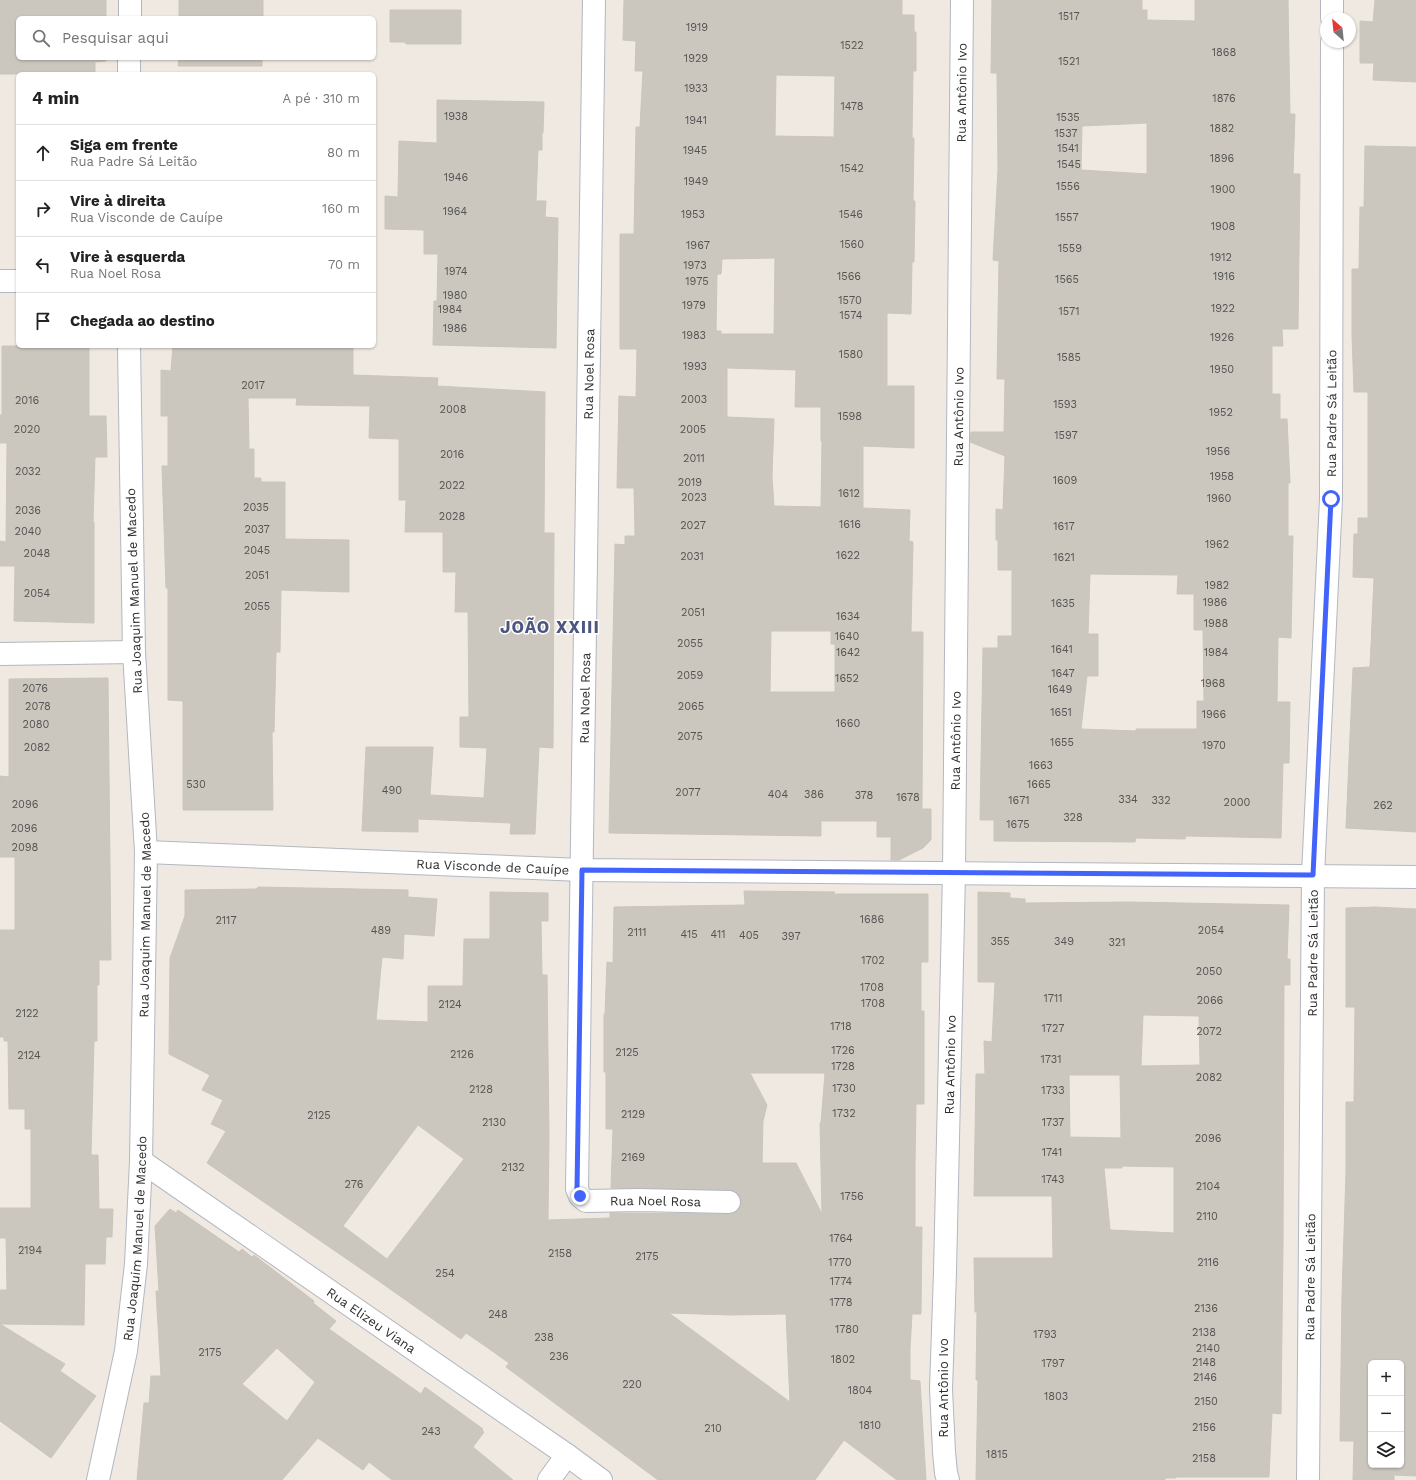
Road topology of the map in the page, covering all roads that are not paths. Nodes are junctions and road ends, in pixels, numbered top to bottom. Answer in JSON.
{"nodes":[{"id":1,"x":130,"y":0,"type":"edge"},
{"id":2,"x":594,"y":0,"type":"edge"},
{"id":3,"x":962,"y":0,"type":"edge"},
{"id":4,"x":1332,"y":0,"type":"edge"},
{"id":5,"x":1332,"y":12,"type":"edge"},
{"id":6,"x":130,"y":16,"type":"edge"},
{"id":7,"x":1332,"y":48,"type":"edge"},
{"id":8,"x":129,"y":60,"type":"edge"},
{"id":9,"x":129,"y":72,"type":"edge"},
{"id":10,"x":0,"y":281,"type":"edge"},
{"id":11,"x":16,"y":281,"type":"edge"},
{"id":12,"x":129,"y":348,"type":"edge"},
{"id":13,"x":134,"y":652,"type":"junction"},
{"id":14,"x":0,"y":654,"type":"edge"},
{"id":15,"x":146,"y":852,"type":"junction"},
{"id":16,"x":582,"y":870,"type":"junction"},
{"id":17,"x":954,"y":873,"type":"junction"},
{"id":18,"x":1313,"y":875,"type":"junction"},
{"id":19,"x":1416,"y":876,"type":"edge"},
{"id":20,"x":141,"y":1161,"type":"junction"},
{"id":21,"x":729,"y":1202,"type":"dead end"},
{"id":22,"x":567,"y":1455,"type":"junction"},
{"id":23,"x":98,"y":1480,"type":"edge"},
{"id":24,"x":549,"y":1480,"type":"edge"},
{"id":25,"x":601,"y":1480,"type":"edge"},
{"id":26,"x":948,"y":1480,"type":"edge"},
{"id":27,"x":1308,"y":1480,"type":"edge"}],
"edges":[{"from":1,"to":6,"type":"street"},
{"from":2,"to":16,"type":"street","name":"Rua Noel Rosa"},
{"from":3,"to":17,"type":"street","name":"Rua Antônio Ivo"},
{"from":4,"to":5,"type":"street"},
{"from":7,"to":18,"type":"street","name":"Rua Padre Sá Leitão"},
{"from":8,"to":9,"type":"street"},
{"from":10,"to":11,"type":"street"},
{"from":12,"to":13,"type":"street","name":"Rua Joaquim Manuel de Macedo"},
{"from":13,"to":14,"type":"street"},
{"from":13,"to":15,"type":"street","name":"Rua Joaquim Manuel de Macedo"},
{"from":15,"to":16,"type":"street","name":"Rua Visconde de Cauípe"},
{"from":15,"to":20,"type":"street","name":"Rua Joaquim Manuel de Macedo"},
{"from":16,"to":17,"type":"street","name":"Rua Visconde de Cauípe"},
{"from":16,"to":21,"type":"street","name":"Rua Noel Rosa"},
{"from":17,"to":18,"type":"street","name":"Rua Visconde de Cauípe"},
{"from":17,"to":26,"type":"street","name":"Rua Antônio Ivo"},
{"from":18,"to":19,"type":"street","name":"Rua Visconde de Cauípe"},
{"from":18,"to":27,"type":"street","name":"Rua Padre Sá Leitão"},
{"from":20,"to":22,"type":"street","name":"Rua Elizeu Viana"},
{"from":20,"to":23,"type":"street","name":"Rua Joaquim Manuel de Macedo"},
{"from":22,"to":24,"type":"street"},
{"from":22,"to":25,"type":"street","name":"Rua Elizeu Viana"}]}
